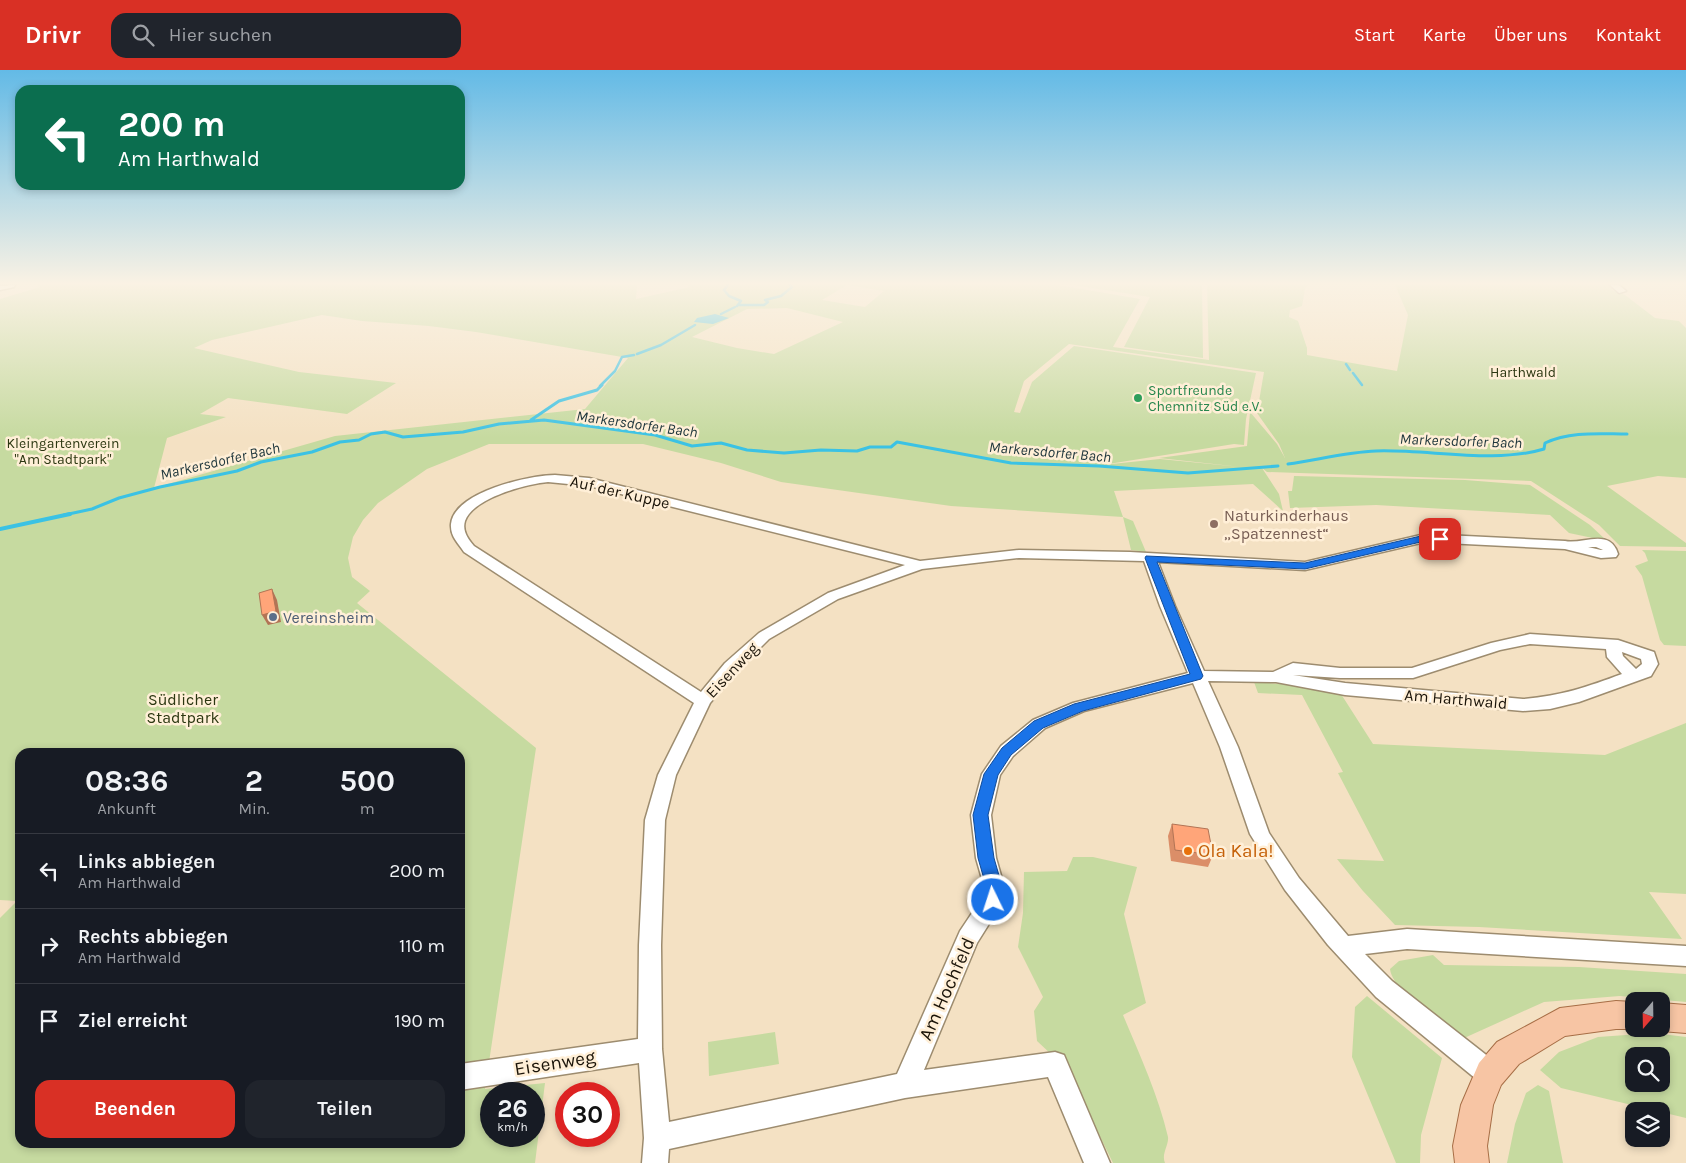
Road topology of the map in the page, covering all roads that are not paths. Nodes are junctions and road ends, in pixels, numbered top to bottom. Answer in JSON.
{"nodes":[{"id":1,"x":1576,"y":546,"type":"dead end"},
{"id":2,"x":1150,"y":558,"type":"junction"},
{"id":3,"x":920,"y":565,"type":"junction"},
{"id":4,"x":1618,"y":645,"type":"junction"},
{"id":5,"x":1197,"y":676,"type":"junction"},
{"id":6,"x":1633,"y":676,"type":"junction"},
{"id":7,"x":1276,"y":677,"type":"junction"},
{"id":8,"x":703,"y":701,"type":"junction"},
{"id":9,"x":1345,"y":946,"type":"junction"},
{"id":10,"x":1686,"y":956,"type":"edge"},
{"id":11,"x":1625,"y":1016,"type":"edge"},
{"id":12,"x":1670,"y":1018,"type":"edge"},
{"id":13,"x":1686,"y":1019,"type":"edge"},
{"id":14,"x":650,"y":1049,"type":"junction"},
{"id":15,"x":1490,"y":1074,"type":"junction"},
{"id":16,"x":465,"y":1076,"type":"edge"},
{"id":17,"x":906,"y":1085,"type":"junction"},
{"id":18,"x":656,"y":1150,"type":"edge"},
{"id":19,"x":1097,"y":1163,"type":"edge"},
{"id":20,"x":1472,"y":1163,"type":"edge"}],
"edges":[{"from":1,"to":2,"type":"street"},
{"from":2,"to":3,"type":"street","name":"Eisenweg"},
{"from":2,"to":5,"type":"street"},
{"from":3,"to":8,"type":"street","name":"Eisenweg"},
{"from":3,"to":8,"type":"street","name":"Auf der Kuppe"},
{"from":4,"to":6,"type":"street"},
{"from":4,"to":6,"type":"street","name":"Am Harthwald"},
{"from":4,"to":7,"type":"street","name":"Am Harthwald"},
{"from":5,"to":7,"type":"street","name":"Am Harthwald"},
{"from":5,"to":9,"type":"street"},
{"from":5,"to":17,"type":"street","name":"Am Hochfeld"},
{"from":6,"to":7,"type":"street","name":"Am Harthwald"},
{"from":8,"to":14,"type":"street","name":"Eisenweg"},
{"from":9,"to":10,"type":"street"},
{"from":9,"to":15,"type":"street"},
{"from":11,"to":15,"type":"main road"},
{"from":12,"to":13,"type":"main road"},
{"from":14,"to":16,"type":"street","name":"Eisenweg"},
{"from":14,"to":18,"type":"street","name":"Eisenweg"},
{"from":15,"to":20,"type":"main road"},
{"from":17,"to":18,"type":"street"},
{"from":17,"to":19,"type":"street"}]}
